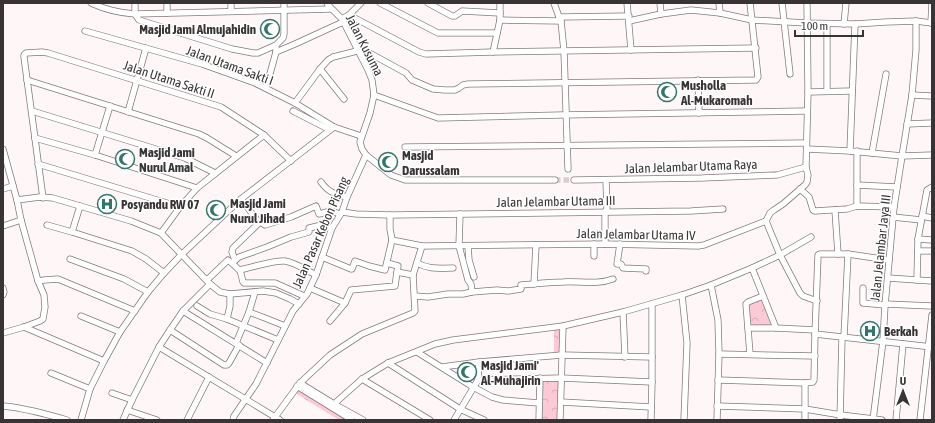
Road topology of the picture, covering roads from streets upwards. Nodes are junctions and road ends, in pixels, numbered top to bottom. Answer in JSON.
{"nodes":[{"id":1,"x":91,"y":3,"type":"edge"},
{"id":2,"x":135,"y":3,"type":"edge"},
{"id":3,"x":167,"y":3,"type":"edge"},
{"id":4,"x":231,"y":3,"type":"edge"},
{"id":5,"x":284,"y":3,"type":"edge"},
{"id":6,"x":321,"y":3,"type":"edge"},
{"id":7,"x":361,"y":3,"type":"edge"},
{"id":8,"x":380,"y":3,"type":"edge"},
{"id":9,"x":428,"y":3,"type":"edge"},
{"id":10,"x":500,"y":3,"type":"edge"},
{"id":11,"x":554,"y":3,"type":"edge"},
{"id":12,"x":627,"y":3,"type":"edge"},
{"id":13,"x":660,"y":3,"type":"edge"},
{"id":14,"x":719,"y":3,"type":"edge"},
{"id":15,"x":750,"y":3,"type":"edge"},
{"id":16,"x":782,"y":3,"type":"edge"},
{"id":17,"x":807,"y":3,"type":"edge"},
{"id":18,"x":846,"y":3,"type":"edge"},
{"id":19,"x":932,"y":3,"type":"edge"},
{"id":20,"x":329,"y":6,"type":"edge"},
{"id":21,"x":691,"y":7,"type":"edge"},
{"id":22,"x":284,"y":10,"type":"junction"},
{"id":23,"x":231,"y":11,"type":"junction"},
{"id":24,"x":167,"y":13,"type":"junction"},
{"id":25,"x":500,"y":13,"type":"junction"},
{"id":26,"x":720,"y":13,"type":"junction"},
{"id":27,"x":135,"y":14,"type":"junction"},
{"id":28,"x":661,"y":14,"type":"junction"},
{"id":29,"x":349,"y":15,"type":"junction"},
{"id":30,"x":560,"y":19,"type":"junction"},
{"id":31,"x":629,"y":19,"type":"junction"},
{"id":32,"x":500,"y":20,"type":"junction"},
{"id":33,"x":752,"y":20,"type":"junction"},
{"id":34,"x":342,"y":21,"type":"junction"},
{"id":35,"x":916,"y":21,"type":"junction"},
{"id":36,"x":784,"y":22,"type":"junction"},
{"id":37,"x":931,"y":23,"type":"edge"},
{"id":38,"x":807,"y":24,"type":"junction"},
{"id":39,"x":827,"y":24,"type":"junction"},
{"id":40,"x":844,"y":24,"type":"junction"},
{"id":41,"x":855,"y":24,"type":"junction"},
{"id":42,"x":85,"y":31,"type":"dead end"},
{"id":43,"x":497,"y":34,"type":"junction"},
{"id":44,"x":276,"y":45,"type":"junction"},
{"id":45,"x":146,"y":48,"type":"junction"},
{"id":46,"x":756,"y":48,"type":"junction"},
{"id":47,"x":358,"y":50,"type":"junction"},
{"id":48,"x":631,"y":50,"type":"junction"},
{"id":49,"x":564,"y":51,"type":"junction"},
{"id":50,"x":276,"y":52,"type":"junction"},
{"id":51,"x":493,"y":52,"type":"junction"},
{"id":52,"x":320,"y":69,"type":"junction"},
{"id":53,"x":790,"y":74,"type":"dead end"},
{"id":54,"x":886,"y":74,"type":"dead end"},
{"id":55,"x":27,"y":80,"type":"junction"},
{"id":56,"x":137,"y":80,"type":"junction"},
{"id":57,"x":698,"y":80,"type":"junction"},
{"id":58,"x":565,"y":83,"type":"junction"},
{"id":59,"x":266,"y":88,"type":"junction"},
{"id":60,"x":827,"y":91,"type":"junction"},
{"id":61,"x":852,"y":91,"type":"junction"},
{"id":62,"x":808,"y":92,"type":"junction"},
{"id":63,"x":374,"y":95,"type":"junction"},
{"id":64,"x":912,"y":95,"type":"junction"},
{"id":65,"x":932,"y":96,"type":"edge"},
{"id":66,"x":344,"y":99,"type":"dead end"},
{"id":67,"x":295,"y":103,"type":"junction"},
{"id":68,"x":110,"y":106,"type":"junction"},
{"id":69,"x":32,"y":111,"type":"junction"},
{"id":70,"x":293,"y":111,"type":"dead end"},
{"id":71,"x":807,"y":111,"type":"junction"},
{"id":72,"x":128,"y":112,"type":"junction"},
{"id":73,"x":699,"y":113,"type":"junction"},
{"id":74,"x":566,"y":115,"type":"junction"},
{"id":75,"x":932,"y":123,"type":"edge"},
{"id":76,"x":907,"y":124,"type":"junction"},
{"id":77,"x":332,"y":129,"type":"junction"},
{"id":78,"x":102,"y":132,"type":"junction"},
{"id":79,"x":264,"y":135,"type":"junction"},
{"id":80,"x":361,"y":136,"type":"junction"},
{"id":81,"x":35,"y":138,"type":"junction"},
{"id":82,"x":567,"y":146,"type":"junction"},
{"id":83,"x":806,"y":146,"type":"junction"},
{"id":84,"x":405,"y":147,"type":"dead end"},
{"id":85,"x":3,"y":149,"type":"edge"},
{"id":86,"x":850,"y":151,"type":"junction"},
{"id":87,"x":857,"y":152,"type":"junction"},
{"id":88,"x":872,"y":153,"type":"junction"},
{"id":89,"x":95,"y":155,"type":"junction"},
{"id":90,"x":366,"y":155,"type":"junction"},
{"id":91,"x":932,"y":155,"type":"edge"},
{"id":92,"x":236,"y":156,"type":"junction"},
{"id":93,"x":902,"y":156,"type":"junction"},
{"id":94,"x":291,"y":161,"type":"junction"},
{"id":95,"x":38,"y":164,"type":"junction"},
{"id":96,"x":806,"y":167,"type":"junction"},
{"id":97,"x":568,"y":170,"type":"dead end"},
{"id":98,"x":215,"y":173,"type":"junction"},
{"id":99,"x":555,"y":180,"type":"tunnel mouth"},
{"id":100,"x":574,"y":180,"type":"tunnel mouth"},
{"id":101,"x":606,"y":180,"type":"junction"},
{"id":102,"x":321,"y":182,"type":"dead end"},
{"id":103,"x":857,"y":185,"type":"junction"},
{"id":104,"x":13,"y":186,"type":"junction"},
{"id":105,"x":897,"y":187,"type":"junction"},
{"id":106,"x":197,"y":188,"type":"junction"},
{"id":107,"x":932,"y":188,"type":"edge"},
{"id":108,"x":3,"y":189,"type":"edge"},
{"id":109,"x":800,"y":190,"type":"junction"},
{"id":110,"x":347,"y":197,"type":"junction"},
{"id":111,"x":43,"y":198,"type":"junction"},
{"id":112,"x":241,"y":199,"type":"junction"},
{"id":113,"x":17,"y":200,"type":"junction"},
{"id":114,"x":80,"y":206,"type":"junction"},
{"id":115,"x":857,"y":206,"type":"junction"},
{"id":116,"x":180,"y":207,"type":"junction"},
{"id":117,"x":894,"y":207,"type":"junction"},
{"id":118,"x":723,"y":209,"type":"dead end"},
{"id":119,"x":835,"y":210,"type":"junction"},
{"id":120,"x":605,"y":212,"type":"junction"},
{"id":121,"x":341,"y":213,"type":"junction"},
{"id":122,"x":460,"y":214,"type":"junction"},
{"id":123,"x":390,"y":215,"type":"junction"},
{"id":124,"x":894,"y":217,"type":"junction"},
{"id":125,"x":922,"y":218,"type":"junction"},
{"id":126,"x":932,"y":218,"type":"edge"},
{"id":127,"x":22,"y":220,"type":"junction"},
{"id":128,"x":766,"y":221,"type":"junction"},
{"id":129,"x":260,"y":222,"type":"junction"},
{"id":130,"x":47,"y":225,"type":"dead end"},
{"id":131,"x":3,"y":226,"type":"edge"},
{"id":132,"x":332,"y":228,"type":"junction"},
{"id":133,"x":72,"y":232,"type":"junction"},
{"id":134,"x":161,"y":233,"type":"junction"},
{"id":135,"x":810,"y":237,"type":"dead end"},
{"id":136,"x":918,"y":239,"type":"junction"},
{"id":137,"x":392,"y":240,"type":"junction"},
{"id":138,"x":932,"y":240,"type":"edge"},
{"id":139,"x":536,"y":244,"type":"junction"},
{"id":140,"x":594,"y":244,"type":"junction"},
{"id":141,"x":605,"y":244,"type":"junction"},
{"id":142,"x":620,"y":244,"type":"junction"},
{"id":143,"x":422,"y":246,"type":"junction"},
{"id":144,"x":459,"y":246,"type":"junction"},
{"id":145,"x":468,"y":246,"type":"junction"},
{"id":146,"x":918,"y":251,"type":"junction"},
{"id":147,"x":932,"y":251,"type":"edge"},
{"id":148,"x":182,"y":254,"type":"junction"},
{"id":149,"x":838,"y":254,"type":"junction"},
{"id":150,"x":848,"y":254,"type":"junction"},
{"id":151,"x":780,"y":255,"type":"junction"},
{"id":152,"x":594,"y":256,"type":"dead end"},
{"id":153,"x":322,"y":257,"type":"junction"},
{"id":154,"x":70,"y":259,"type":"dead end"},
{"id":155,"x":889,"y":260,"type":"junction"},
{"id":156,"x":233,"y":262,"type":"junction"},
{"id":157,"x":387,"y":262,"type":"junction"},
{"id":158,"x":417,"y":263,"type":"junction"},
{"id":159,"x":453,"y":268,"type":"dead end"},
{"id":160,"x":752,"y":268,"type":"junction"},
{"id":161,"x":240,"y":270,"type":"junction"},
{"id":162,"x":646,"y":271,"type":"dead end"},
{"id":163,"x":397,"y":272,"type":"junction"},
{"id":164,"x":164,"y":273,"type":"junction"},
{"id":165,"x":316,"y":275,"type":"junction"},
{"id":166,"x":413,"y":275,"type":"junction"},
{"id":167,"x":474,"y":277,"type":"dead end"},
{"id":168,"x":888,"y":278,"type":"junction"},
{"id":169,"x":613,"y":279,"type":"dead end"},
{"id":170,"x":917,"y":280,"type":"junction"},
{"id":171,"x":38,"y":281,"type":"junction"},
{"id":172,"x":932,"y":281,"type":"edge"},
{"id":173,"x":208,"y":282,"type":"junction"},
{"id":174,"x":534,"y":284,"type":"junction"},
{"id":175,"x":711,"y":285,"type":"junction"},
{"id":176,"x":3,"y":288,"type":"edge"},
{"id":177,"x":310,"y":288,"type":"junction"},
{"id":178,"x":863,"y":288,"type":"dead end"},
{"id":179,"x":148,"y":292,"type":"junction"},
{"id":180,"x":255,"y":292,"type":"junction"},
{"id":181,"x":472,"y":292,"type":"junction"},
{"id":182,"x":230,"y":294,"type":"junction"},
{"id":183,"x":3,"y":295,"type":"edge"},
{"id":184,"x":682,"y":295,"type":"junction"},
{"id":185,"x":304,"y":296,"type":"junction"},
{"id":186,"x":415,"y":296,"type":"junction"},
{"id":187,"x":763,"y":296,"type":"junction"},
{"id":188,"x":817,"y":301,"type":"junction"},
{"id":189,"x":345,"y":303,"type":"junction"},
{"id":190,"x":299,"y":304,"type":"junction"},
{"id":191,"x":652,"y":304,"type":"junction"},
{"id":192,"x":885,"y":304,"type":"junction"},
{"id":193,"x":197,"y":306,"type":"dead end"},
{"id":194,"x":932,"y":306,"type":"edge"},
{"id":195,"x":135,"y":311,"type":"junction"},
{"id":196,"x":182,"y":311,"type":"junction"},
{"id":197,"x":249,"y":312,"type":"junction"},
{"id":198,"x":624,"y":312,"type":"junction"},
{"id":199,"x":932,"y":315,"type":"edge"},
{"id":200,"x":81,"y":316,"type":"dead end"},
{"id":201,"x":227,"y":319,"type":"junction"},
{"id":202,"x":330,"y":321,"type":"dead end"},
{"id":203,"x":243,"y":326,"type":"junction"},
{"id":204,"x":285,"y":326,"type":"junction"},
{"id":205,"x":562,"y":326,"type":"junction"},
{"id":206,"x":24,"y":327,"type":"junction"},
{"id":207,"x":748,"y":328,"type":"junction"},
{"id":208,"x":776,"y":328,"type":"junction"},
{"id":209,"x":170,"y":330,"type":"junction"},
{"id":210,"x":120,"y":332,"type":"junction"},
{"id":211,"x":815,"y":332,"type":"junction"},
{"id":212,"x":3,"y":333,"type":"edge"},
{"id":213,"x":843,"y":337,"type":"junction"},
{"id":214,"x":278,"y":340,"type":"junction"},
{"id":215,"x":883,"y":342,"type":"junction"},
{"id":216,"x":237,"y":344,"type":"junction"},
{"id":217,"x":903,"y":344,"type":"junction"},
{"id":218,"x":159,"y":347,"type":"junction"},
{"id":219,"x":930,"y":347,"type":"edge"},
{"id":220,"x":417,"y":352,"type":"junction"},
{"id":221,"x":719,"y":354,"type":"junction"},
{"id":222,"x":750,"y":354,"type":"junction"},
{"id":223,"x":562,"y":355,"type":"junction"},
{"id":224,"x":625,"y":356,"type":"junction"},
{"id":225,"x":815,"y":356,"type":"junction"},
{"id":226,"x":652,"y":357,"type":"junction"},
{"id":227,"x":104,"y":361,"type":"junction"},
{"id":228,"x":267,"y":362,"type":"junction"},
{"id":229,"x":480,"y":362,"type":"junction"},
{"id":230,"x":388,"y":363,"type":"junction"},
{"id":231,"x":442,"y":367,"type":"junction"},
{"id":232,"x":51,"y":373,"type":"dead end"},
{"id":233,"x":209,"y":377,"type":"junction"},
{"id":234,"x":540,"y":378,"type":"junction"},
{"id":235,"x":561,"y":378,"type":"junction"},
{"id":236,"x":362,"y":379,"type":"junction"},
{"id":237,"x":478,"y":380,"type":"junction"},
{"id":238,"x":718,"y":380,"type":"junction"},
{"id":239,"x":652,"y":382,"type":"junction"},
{"id":240,"x":805,"y":383,"type":"junction"},
{"id":241,"x":298,"y":384,"type":"junction"},
{"id":242,"x":473,"y":387,"type":"junction"},
{"id":243,"x":90,"y":389,"type":"junction"},
{"id":244,"x":112,"y":393,"type":"dead end"},
{"id":245,"x":132,"y":400,"type":"junction"},
{"id":246,"x":246,"y":400,"type":"junction"},
{"id":247,"x":560,"y":402,"type":"junction"},
{"id":248,"x":539,"y":403,"type":"junction"},
{"id":249,"x":334,"y":404,"type":"junction"},
{"id":250,"x":3,"y":406,"type":"edge"},
{"id":251,"x":717,"y":406,"type":"junction"},
{"id":252,"x":651,"y":407,"type":"junction"},
{"id":253,"x":805,"y":408,"type":"junction"},
{"id":254,"x":460,"y":409,"type":"junction"},
{"id":255,"x":127,"y":410,"type":"junction"},
{"id":256,"x":50,"y":418,"type":"edge"},
{"id":257,"x":274,"y":418,"type":"edge"},
{"id":258,"x":840,"y":418,"type":"edge"},
{"id":259,"x":68,"y":420,"type":"edge"},
{"id":260,"x":81,"y":420,"type":"edge"},
{"id":261,"x":123,"y":420,"type":"edge"},
{"id":262,"x":157,"y":420,"type":"edge"},
{"id":263,"x":186,"y":420,"type":"edge"},
{"id":264,"x":233,"y":420,"type":"edge"},
{"id":265,"x":280,"y":420,"type":"edge"},
{"id":266,"x":352,"y":420,"type":"edge"},
{"id":267,"x":363,"y":420,"type":"edge"},
{"id":268,"x":430,"y":420,"type":"edge"},
{"id":269,"x":454,"y":420,"type":"edge"},
{"id":270,"x":484,"y":420,"type":"edge"},
{"id":271,"x":539,"y":420,"type":"edge"},
{"id":272,"x":560,"y":420,"type":"edge"},
{"id":273,"x":651,"y":420,"type":"edge"},
{"id":274,"x":684,"y":420,"type":"edge"},
{"id":275,"x":716,"y":420,"type":"edge"},
{"id":276,"x":805,"y":420,"type":"edge"},
{"id":277,"x":874,"y":420,"type":"edge"},
{"id":278,"x":882,"y":420,"type":"edge"},
{"id":279,"x":896,"y":420,"type":"edge"},
{"id":280,"x":920,"y":420,"type":"edge"}],
"edges":[{"from":1,"to":27,"type":"street"},
{"from":2,"to":27,"type":"street"},
{"from":3,"to":24,"type":"street"},
{"from":4,"to":23,"type":"street"},
{"from":5,"to":22,"type":"street"},
{"from":6,"to":20,"type":"street","name":"Jalan Kusuma"},
{"from":7,"to":29,"type":"street"},
{"from":8,"to":43,"type":"street"},
{"from":9,"to":25,"type":"street"},
{"from":10,"to":25,"type":"street"},
{"from":11,"to":30,"type":"street"},
{"from":12,"to":31,"type":"street"},
{"from":13,"to":28,"type":"street"},
{"from":14,"to":26,"type":"street"},
{"from":15,"to":33,"type":"street"},
{"from":16,"to":36,"type":"street"},
{"from":17,"to":38,"type":"street"},
{"from":18,"to":40,"type":"street"},
{"from":19,"to":37,"type":"street"},
{"from":20,"to":22,"type":"street"},
{"from":20,"to":34,"type":"street","name":"Jalan Kusuma"},
{"from":21,"to":26,"type":"street"},
{"from":21,"to":28,"type":"street"},
{"from":22,"to":23,"type":"street"},
{"from":22,"to":44,"type":"street"},
{"from":23,"to":24,"type":"street"},
{"from":24,"to":27,"type":"street"},
{"from":25,"to":32,"type":"street"},
{"from":26,"to":33,"type":"street"},
{"from":27,"to":44,"type":"street"},
{"from":28,"to":31,"type":"street"},
{"from":29,"to":34,"type":"street"},
{"from":29,"to":51,"type":"street"},
{"from":30,"to":31,"type":"street"},
{"from":30,"to":32,"type":"street"},
{"from":30,"to":49,"type":"street"},
{"from":31,"to":48,"type":"street"},
{"from":32,"to":43,"type":"street"},
{"from":33,"to":36,"type":"street"},
{"from":33,"to":46,"type":"street"},
{"from":34,"to":47,"type":"street","name":"Jalan Kusuma"},
{"from":34,"to":50,"type":"street"},
{"from":35,"to":37,"type":"street"},
{"from":35,"to":41,"type":"street"},
{"from":35,"to":64,"type":"street","name":"Jalan Jelambar Jaya III"},
{"from":36,"to":38,"type":"street"},
{"from":36,"to":53,"type":"street"},
{"from":38,"to":39,"type":"street"},
{"from":38,"to":62,"type":"street"},
{"from":39,"to":40,"type":"street"},
{"from":39,"to":60,"type":"street"},
{"from":40,"to":41,"type":"street"},
{"from":41,"to":61,"type":"street"},
{"from":42,"to":45,"type":"street","name":"Jalan Utama Sakti I"},
{"from":43,"to":51,"type":"street"},
{"from":44,"to":50,"type":"street"},
{"from":45,"to":56,"type":"street"},
{"from":45,"to":59,"type":"street","name":"Jalan Utama Sakti I"},
{"from":46,"to":48,"type":"street"},
{"from":46,"to":57,"type":"street"},
{"from":47,"to":52,"type":"street"},
{"from":47,"to":58,"type":"street"},
{"from":47,"to":63,"type":"street","name":"Jalan Kusuma"},
{"from":48,"to":49,"type":"street"},
{"from":49,"to":51,"type":"street"},
{"from":49,"to":58,"type":"street"},
{"from":50,"to":59,"type":"street"},
{"from":52,"to":66,"type":"street"},
{"from":52,"to":67,"type":"street"},
{"from":54,"to":88,"type":"street"},
{"from":55,"to":56,"type":"street","name":"Jalan Utama Sakti II"},
{"from":55,"to":68,"type":"street"},
{"from":55,"to":69,"type":"street"},
{"from":56,"to":72,"type":"street"},
{"from":56,"to":79,"type":"street","name":"Jalan Utama Sakti II"},
{"from":57,"to":58,"type":"street"},
{"from":57,"to":73,"type":"street"},
{"from":58,"to":74,"type":"street"},
{"from":59,"to":67,"type":"street","name":"Jalan Utama Sakti I"},
{"from":60,"to":61,"type":"street"},
{"from":60,"to":62,"type":"street"},
{"from":61,"to":86,"type":"street"},
{"from":62,"to":71,"type":"street"},
{"from":63,"to":74,"type":"street"},
{"from":63,"to":80,"type":"street","name":"Jalan Kusuma"},
{"from":64,"to":65,"type":"street"},
{"from":64,"to":76,"type":"street","name":"Jalan Jelambar Jaya III"},
{"from":67,"to":77,"type":"street","name":"Jalan Utama Sakti I"},
{"from":68,"to":72,"type":"street"},
{"from":68,"to":78,"type":"street"},
{"from":69,"to":78,"type":"street"},
{"from":69,"to":81,"type":"street"},
{"from":70,"to":77,"type":"street"},
{"from":71,"to":73,"type":"street"},
{"from":71,"to":83,"type":"street"},
{"from":72,"to":92,"type":"street"},
{"from":73,"to":74,"type":"street"},
{"from":74,"to":82,"type":"street"},
{"from":75,"to":76,"type":"street"},
{"from":76,"to":93,"type":"street","name":"Jalan Jelambar Jaya III"},
{"from":77,"to":80,"type":"street","name":"Jalan Utama Sakti I"},
{"from":77,"to":94,"type":"street"},
{"from":78,"to":89,"type":"street"},
{"from":78,"to":98,"type":"street"},
{"from":79,"to":92,"type":"street"},
{"from":79,"to":94,"type":"street","name":"Jalan Utama Sakti II"},
{"from":80,"to":90,"type":"street","name":"Jalan Kusuma"},
{"from":81,"to":89,"type":"street"},
{"from":81,"to":95,"type":"street"},
{"from":82,"to":83,"type":"street"},
{"from":82,"to":84,"type":"street"},
{"from":82,"to":97,"type":"street"},
{"from":83,"to":86,"type":"street"},
{"from":83,"to":96,"type":"street"},
{"from":85,"to":104,"type":"street"},
{"from":86,"to":87,"type":"street"},
{"from":87,"to":88,"type":"street"},
{"from":87,"to":103,"type":"street"},
{"from":88,"to":93,"type":"street"},
{"from":89,"to":106,"type":"street"},
{"from":90,"to":99,"type":"street"},
{"from":90,"to":110,"type":"street","name":"Jalan Pasar Kebon Pisang"},
{"from":91,"to":93,"type":"street"},
{"from":92,"to":98,"type":"street"},
{"from":93,"to":105,"type":"street","name":"Jalan Jelambar Jaya III"},
{"from":94,"to":112,"type":"street"},
{"from":95,"to":111,"type":"street"},
{"from":95,"to":116,"type":"street"},
{"from":96,"to":101,"type":"street","name":"Jalan Jelambar Utama Raya"},
{"from":96,"to":109,"type":"street"},
{"from":98,"to":106,"type":"street"},
{"from":100,"to":101,"type":"street","name":"Jalan Jelambar Utama Raya"},
{"from":101,"to":120,"type":"street"},
{"from":102,"to":110,"type":"street"},
{"from":103,"to":105,"type":"street"},
{"from":103,"to":115,"type":"street"},
{"from":104,"to":108,"type":"street"},
{"from":104,"to":113,"type":"street"},
{"from":105,"to":117,"type":"street","name":"Jalan Jelambar Jaya III"},
{"from":106,"to":116,"type":"street"},
{"from":107,"to":125,"type":"street"},
{"from":109,"to":119,"type":"street"},
{"from":109,"to":128,"type":"street"},
{"from":110,"to":121,"type":"street","name":"Jalan Pasar Kebon Pisang"},
{"from":111,"to":113,"type":"street"},
{"from":111,"to":114,"type":"street"},
{"from":112,"to":129,"type":"street"},
{"from":112,"to":148,"type":"street"},
{"from":113,"to":127,"type":"street"},
{"from":114,"to":133,"type":"street"},
{"from":114,"to":134,"type":"street"},
{"from":115,"to":117,"type":"street"},
{"from":115,"to":119,"type":"street"},
{"from":116,"to":134,"type":"street"},
{"from":117,"to":124,"type":"street","name":"Jalan Jelambar Jaya III"},
{"from":118,"to":120,"type":"street","name":"Jalan Jelambar Utama III"},
{"from":119,"to":149,"type":"street"},
{"from":120,"to":122,"type":"street","name":"Jalan Jelambar Utama III"},
{"from":120,"to":141,"type":"street"},
{"from":121,"to":123,"type":"street","name":"Jalan Jelambar Utama III"},
{"from":121,"to":129,"type":"street","name":"Jalan Jelambar Utama III"},
{"from":121,"to":132,"type":"street","name":"Jalan Pasar Kebon Pisang"},
{"from":122,"to":123,"type":"street","name":"Jalan Jelambar Utama III"},
{"from":122,"to":144,"type":"street"},
{"from":123,"to":137,"type":"street"},
{"from":124,"to":125,"type":"street"},
{"from":124,"to":155,"type":"street","name":"Jalan Jelambar Jaya III"},
{"from":125,"to":126,"type":"street"},
{"from":125,"to":136,"type":"street"},
{"from":127,"to":131,"type":"street"},
{"from":127,"to":171,"type":"street"},
{"from":128,"to":142,"type":"street","name":"Jalan Jelambar Utama IV"},
{"from":128,"to":151,"type":"street"},
{"from":129,"to":156,"type":"street"},
{"from":130,"to":133,"type":"street"},
{"from":132,"to":153,"type":"street","name":"Jalan Pasar Kebon Pisang"},
{"from":132,"to":156,"type":"street"},
{"from":133,"to":164,"type":"street"},
{"from":134,"to":148,"type":"street"},
{"from":135,"to":151,"type":"street"},
{"from":136,"to":138,"type":"street"},
{"from":136,"to":146,"type":"street"},
{"from":137,"to":143,"type":"street","name":"Jalan Jelambar Utama IV"},
{"from":137,"to":157,"type":"street"},
{"from":139,"to":140,"type":"street","name":"Jalan Jelambar Utama IV"},
{"from":139,"to":145,"type":"street","name":"Jalan Jelambar Utama IV"},
{"from":139,"to":174,"type":"street"},
{"from":140,"to":141,"type":"street","name":"Jalan Jelambar Utama IV"},
{"from":140,"to":152,"type":"street"},
{"from":141,"to":142,"type":"street","name":"Jalan Jelambar Utama IV"},
{"from":142,"to":162,"type":"street"},
{"from":143,"to":144,"type":"street","name":"Jalan Jelambar Utama IV"},
{"from":143,"to":158,"type":"street"},
{"from":144,"to":145,"type":"street","name":"Jalan Jelambar Utama IV"},
{"from":144,"to":181,"type":"street"},
{"from":145,"to":167,"type":"street"},
{"from":146,"to":147,"type":"street"},
{"from":146,"to":170,"type":"street"},
{"from":148,"to":164,"type":"street"},
{"from":148,"to":173,"type":"street"},
{"from":149,"to":150,"type":"street"},
{"from":149,"to":188,"type":"street"},
{"from":150,"to":155,"type":"street"},
{"from":150,"to":213,"type":"street"},
{"from":151,"to":160,"type":"street"},
{"from":151,"to":188,"type":"street"},
{"from":153,"to":157,"type":"street"},
{"from":153,"to":165,"type":"street","name":"Jalan Pasar Kebon Pisang"},
{"from":154,"to":179,"type":"street"},
{"from":155,"to":168,"type":"street","name":"Jalan Jelambar Jaya III"},
{"from":156,"to":161,"type":"street"},
{"from":156,"to":173,"type":"street"},
{"from":157,"to":163,"type":"street"},
{"from":158,"to":159,"type":"street"},
{"from":158,"to":166,"type":"street"},
{"from":160,"to":175,"type":"street"},
{"from":160,"to":187,"type":"street"},
{"from":161,"to":165,"type":"street"},
{"from":161,"to":185,"type":"street"},
{"from":163,"to":166,"type":"street"},
{"from":163,"to":189,"type":"street"},
{"from":164,"to":179,"type":"street"},
{"from":165,"to":177,"type":"street","name":"Jalan Pasar Kebon Pisang"},
{"from":166,"to":186,"type":"street"},
{"from":168,"to":170,"type":"street"},
{"from":168,"to":192,"type":"street","name":"Jalan Jelambar Jaya III"},
{"from":169,"to":174,"type":"street"},
{"from":170,"to":172,"type":"street"},
{"from":171,"to":195,"type":"street"},
{"from":171,"to":206,"type":"street"},
{"from":173,"to":182,"type":"street"},
{"from":173,"to":196,"type":"street"},
{"from":174,"to":181,"type":"street"},
{"from":175,"to":184,"type":"street"},
{"from":175,"to":221,"type":"street"},
{"from":176,"to":183,"type":"street"},
{"from":177,"to":185,"type":"street","name":"Jalan Pasar Kebon Pisang"},
{"from":177,"to":189,"type":"street"},
{"from":178,"to":192,"type":"street"},
{"from":179,"to":195,"type":"street"},
{"from":180,"to":182,"type":"street"},
{"from":180,"to":190,"type":"street"},
{"from":180,"to":197,"type":"street"},
{"from":181,"to":186,"type":"street"},
{"from":182,"to":201,"type":"street"},
{"from":184,"to":191,"type":"street"},
{"from":184,"to":274,"type":"street"},
{"from":185,"to":190,"type":"street","name":"Jalan Pasar Kebon Pisang"},
{"from":186,"to":241,"type":"street"},
{"from":187,"to":207,"type":"street"},
{"from":187,"to":208,"type":"street"},
{"from":188,"to":211,"type":"street"},
{"from":189,"to":202,"type":"street"},
{"from":190,"to":204,"type":"street","name":"Jalan Pasar Kebon Pisang"},
{"from":191,"to":198,"type":"street"},
{"from":191,"to":226,"type":"street"},
{"from":192,"to":194,"type":"street"},
{"from":192,"to":215,"type":"street","name":"Jalan Jelambar Jaya III"},
{"from":193,"to":201,"type":"street"},
{"from":195,"to":210,"type":"street"},
{"from":196,"to":209,"type":"street"},
{"from":196,"to":216,"type":"street"},
{"from":197,"to":203,"type":"street"},
{"from":197,"to":204,"type":"street"},
{"from":198,"to":205,"type":"street"},
{"from":198,"to":224,"type":"street"},
{"from":199,"to":219,"type":"street"},
{"from":200,"to":210,"type":"street"},
{"from":201,"to":203,"type":"street"},
{"from":203,"to":214,"type":"street"},
{"from":203,"to":216,"type":"street"},
{"from":204,"to":214,"type":"street","name":"Jalan Pasar Kebon Pisang"},
{"from":205,"to":220,"type":"street"},
{"from":205,"to":223,"type":"street"},
{"from":206,"to":212,"type":"street"},
{"from":206,"to":227,"type":"street"},
{"from":207,"to":208,"type":"street"},
{"from":207,"to":222,"type":"street"},
{"from":208,"to":211,"type":"street"},
{"from":209,"to":216,"type":"street"},
{"from":209,"to":218,"type":"street"},
{"from":210,"to":227,"type":"street"},
{"from":211,"to":213,"type":"street"},
{"from":211,"to":225,"type":"street"},
{"from":213,"to":215,"type":"street"},
{"from":213,"to":258,"type":"street"},
{"from":214,"to":228,"type":"street","name":"Jalan Pasar Kebon Pisang"},
{"from":215,"to":217,"type":"street"},
{"from":215,"to":277,"type":"street","name":"Jalan Jelambar Jaya III"},
{"from":216,"to":228,"type":"street"},
{"from":217,"to":219,"type":"street"},
{"from":217,"to":279,"type":"street"},
{"from":218,"to":233,"type":"street"},
{"from":218,"to":245,"type":"street"},
{"from":219,"to":280,"type":"street"},
{"from":220,"to":230,"type":"street"},
{"from":220,"to":231,"type":"street"},
{"from":221,"to":222,"type":"street"},
{"from":221,"to":238,"type":"street"},
{"from":222,"to":225,"type":"street"},
{"from":223,"to":224,"type":"street"},
{"from":223,"to":229,"type":"street"},
{"from":223,"to":235,"type":"street"},
{"from":224,"to":226,"type":"street"},
{"from":225,"to":240,"type":"street"},
{"from":226,"to":239,"type":"street"},
{"from":227,"to":243,"type":"street"},
{"from":228,"to":246,"type":"street","name":"Jalan Pasar Kebon Pisang"},
{"from":229,"to":231,"type":"street"},
{"from":229,"to":237,"type":"street"},
{"from":230,"to":236,"type":"street"},
{"from":230,"to":254,"type":"street"},
{"from":231,"to":242,"type":"street"},
{"from":232,"to":243,"type":"street"},
{"from":233,"to":246,"type":"street"},
{"from":233,"to":263,"type":"street"},
{"from":234,"to":235,"type":"street"},
{"from":234,"to":237,"type":"street"},
{"from":234,"to":248,"type":"street"},
{"from":235,"to":239,"type":"street"},
{"from":235,"to":247,"type":"street"},
{"from":236,"to":249,"type":"street"},
{"from":236,"to":268,"type":"street"},
{"from":237,"to":242,"type":"street"},
{"from":238,"to":240,"type":"street"},
{"from":238,"to":251,"type":"street"},
{"from":239,"to":252,"type":"street"},
{"from":240,"to":253,"type":"street"},
{"from":241,"to":249,"type":"street"},
{"from":241,"to":257,"type":"street"},
{"from":241,"to":266,"type":"street"},
{"from":242,"to":248,"type":"street"},
{"from":242,"to":254,"type":"street"},
{"from":243,"to":260,"type":"street"},
{"from":244,"to":245,"type":"street"},
{"from":245,"to":255,"type":"street"},
{"from":246,"to":257,"type":"street"},
{"from":246,"to":264,"type":"street","name":"Jalan Pasar Kebon Pisang"},
{"from":247,"to":252,"type":"street"},
{"from":247,"to":272,"type":"street"},
{"from":248,"to":271,"type":"street"},
{"from":249,"to":267,"type":"street"},
{"from":250,"to":256,"type":"street"},
{"from":251,"to":253,"type":"street"},
{"from":251,"to":275,"type":"street"},
{"from":252,"to":273,"type":"street"},
{"from":253,"to":258,"type":"street"},
{"from":253,"to":276,"type":"street"},
{"from":254,"to":269,"type":"street"},
{"from":254,"to":270,"type":"street"},
{"from":255,"to":261,"type":"street"},
{"from":255,"to":262,"type":"street"},
{"from":256,"to":259,"type":"street"},
{"from":257,"to":265,"type":"street"},
{"from":258,"to":277,"type":"street"},
{"from":277,"to":278,"type":"street"}]}
